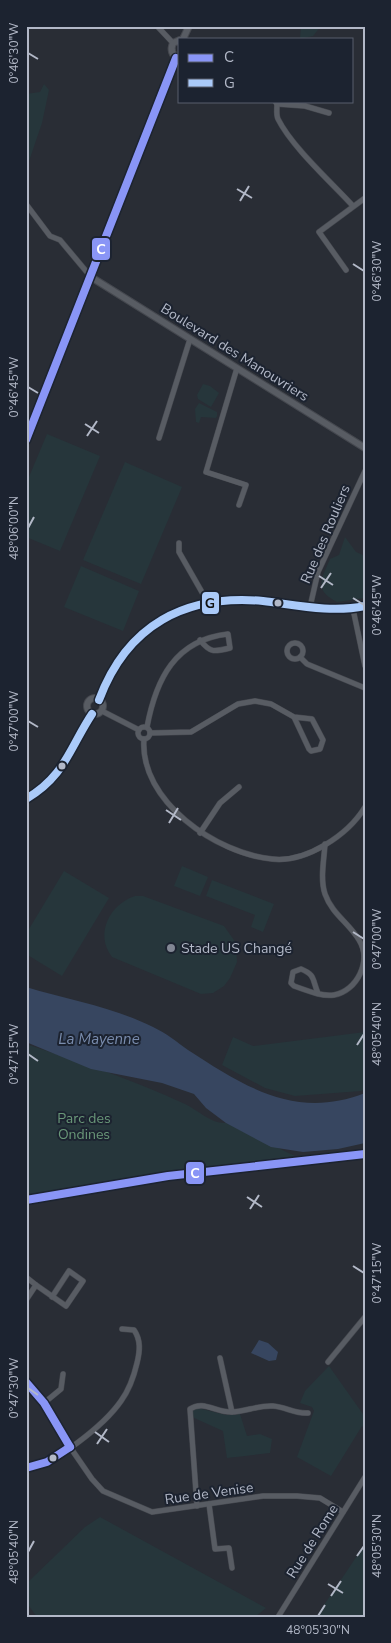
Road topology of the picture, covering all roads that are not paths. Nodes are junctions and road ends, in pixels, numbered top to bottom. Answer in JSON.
{"nodes":[{"id":1,"x":157,"y":26,"type":"edge"},
{"id":2,"x":189,"y":26,"type":"edge"},
{"id":3,"x":183,"y":38,"type":"edge"},
{"id":4,"x":178,"y":41,"type":"edge"},
{"id":5,"x":173,"y":43,"type":"junction"},
{"id":6,"x":178,"y":58,"type":"edge"},
{"id":7,"x":276,"y":103,"type":"edge"},
{"id":8,"x":329,"y":113,"type":"dead end"},
{"id":9,"x":365,"y":198,"type":"edge"},
{"id":10,"x":26,"y":204,"type":"edge"},
{"id":11,"x":353,"y":206,"type":"junction"},
{"id":12,"x":346,"y":270,"type":"dead end"},
{"id":13,"x":91,"y":277,"type":"junction"},
{"id":14,"x":190,"y":338,"type":"junction"},
{"id":15,"x":237,"y":368,"type":"junction"},
{"id":16,"x":159,"y":438,"type":"dead end"},
{"id":17,"x":26,"y":441,"type":"edge"},
{"id":18,"x":365,"y":448,"type":"edge"},
{"id":19,"x":365,"y":471,"type":"edge"},
{"id":20,"x":239,"y":505,"type":"dead end"},
{"id":21,"x":179,"y":542,"type":"dead end"},
{"id":22,"x":207,"y":601,"type":"junction"},
{"id":23,"x":365,"y":606,"type":"edge"},
{"id":24,"x":310,"y":607,"type":"junction"},
{"id":25,"x":353,"y":609,"type":"junction"},
{"id":26,"x":200,"y":640,"type":"junction"},
{"id":27,"x":363,"y":643,"type":"edge"},
{"id":28,"x":300,"y":657,"type":"dead end"},
{"id":29,"x":365,"y":666,"type":"edge"},
{"id":30,"x":365,"y":688,"type":"edge"},
{"id":31,"x":99,"y":700,"type":"junction"},
{"id":32,"x":102,"y":711,"type":"junction"},
{"id":33,"x":92,"y":714,"type":"junction"},
{"id":34,"x":294,"y":717,"type":"junction"},
{"id":35,"x":147,"y":727,"type":"junction"},
{"id":36,"x":139,"y":730,"type":"junction"},
{"id":37,"x":150,"y":733,"type":"junction"},
{"id":38,"x":144,"y":739,"type":"junction"},
{"id":39,"x":239,"y":787,"type":"dead end"},
{"id":40,"x":26,"y":800,"type":"edge"},
{"id":41,"x":365,"y":807,"type":"edge"},
{"id":42,"x":363,"y":812,"type":"edge"},
{"id":43,"x":200,"y":833,"type":"junction"},
{"id":44,"x":325,"y":844,"type":"junction"},
{"id":45,"x":318,"y":994,"type":"junction"},
{"id":46,"x":365,"y":1154,"type":"edge"},
{"id":47,"x":26,"y":1200,"type":"edge"},
{"id":48,"x":26,"y":1278,"type":"edge"},
{"id":49,"x":36,"y":1285,"type":"junction"},
{"id":50,"x":52,"y":1296,"type":"junction"},
{"id":51,"x":26,"y":1300,"type":"edge"},
{"id":52,"x":364,"y":1321,"type":"edge"},
{"id":53,"x":122,"y":1329,"type":"dead end"},
{"id":54,"x":220,"y":1358,"type":"dead end"},
{"id":55,"x":328,"y":1362,"type":"dead end"},
{"id":56,"x":63,"y":1374,"type":"dead end"},
{"id":57,"x":26,"y":1382,"type":"edge"},
{"id":58,"x":44,"y":1403,"type":"junction"},
{"id":59,"x":232,"y":1412,"type":"junction"},
{"id":60,"x":308,"y":1413,"type":"dead end"},
{"id":61,"x":70,"y":1447,"type":"junction"},
{"id":62,"x":26,"y":1468,"type":"edge"},
{"id":63,"x":365,"y":1477,"type":"edge"},
{"id":64,"x":209,"y":1504,"type":"junction"},
{"id":65,"x":197,"y":1506,"type":"junction"},
{"id":66,"x":343,"y":1512,"type":"junction"},
{"id":67,"x":232,"y":1568,"type":"dead end"},
{"id":68,"x":278,"y":1617,"type":"edge"}],
"edges":[{"from":1,"to":5,"type":"street"},
{"from":2,"to":3,"type":"street"},
{"from":4,"to":5,"type":"street"},
{"from":5,"to":6,"type":"street"},
{"from":6,"to":13,"type":"street"},
{"from":7,"to":8,"type":"street"},
{"from":7,"to":11,"type":"street"},
{"from":9,"to":11,"type":"street"},
{"from":10,"to":13,"type":"street"},
{"from":11,"to":12,"type":"street"},
{"from":13,"to":14,"type":"street","name":"Boulevard des Manouvriers"},
{"from":13,"to":17,"type":"street"},
{"from":14,"to":15,"type":"street","name":"Boulevard des Manouvriers"},
{"from":14,"to":16,"type":"street"},
{"from":15,"to":18,"type":"street","name":"Boulevard des Manouvriers"},
{"from":15,"to":20,"type":"street"},
{"from":19,"to":24,"type":"street","name":"Rue des Rouliers"},
{"from":21,"to":22,"type":"street"},
{"from":22,"to":24,"type":"street"},
{"from":22,"to":31,"type":"street"},
{"from":23,"to":25,"type":"street"},
{"from":24,"to":25,"type":"street"},
{"from":25,"to":27,"type":"street"},
{"from":26,"to":26,"type":"street"},
{"from":26,"to":35,"type":"street"},
{"from":27,"to":29,"type":"street"},
{"from":28,"to":30,"type":"street"},
{"from":31,"to":32,"type":"street"},
{"from":31,"to":33,"type":"street"},
{"from":32,"to":33,"type":"street"},
{"from":32,"to":36,"type":"street"},
{"from":33,"to":40,"type":"street"},
{"from":34,"to":34,"type":"street"},
{"from":34,"to":37,"type":"street"},
{"from":35,"to":36,"type":"street"},
{"from":35,"to":37,"type":"street"},
{"from":36,"to":38,"type":"street"},
{"from":37,"to":38,"type":"street"},
{"from":38,"to":43,"type":"street"},
{"from":39,"to":43,"type":"street"},
{"from":41,"to":42,"type":"street"},
{"from":42,"to":44,"type":"street"},
{"from":43,"to":44,"type":"street"},
{"from":44,"to":45,"type":"street"},
{"from":45,"to":45,"type":"street"},
{"from":46,"to":47,"type":"street"},
{"from":48,"to":49,"type":"street"},
{"from":49,"to":50,"type":"street"},
{"from":49,"to":51,"type":"street"},
{"from":50,"to":50,"type":"street"},
{"from":52,"to":55,"type":"street"},
{"from":53,"to":61,"type":"street"},
{"from":54,"to":59,"type":"street"},
{"from":56,"to":58,"type":"street"},
{"from":57,"to":58,"type":"street","name":"Rue de Venise"},
{"from":58,"to":61,"type":"street","name":"Rue de Venise"},
{"from":59,"to":60,"type":"street"},
{"from":59,"to":65,"type":"street"},
{"from":61,"to":62,"type":"street"},
{"from":61,"to":65,"type":"street","name":"Rue de Venise"},
{"from":63,"to":66,"type":"street","name":"Rue de Rome"},
{"from":64,"to":65,"type":"street","name":"Rue de Venise"},
{"from":64,"to":66,"type":"street","name":"Rue de Venise"},
{"from":64,"to":67,"type":"street"},
{"from":66,"to":68,"type":"street","name":"Rue de Rome"}]}
